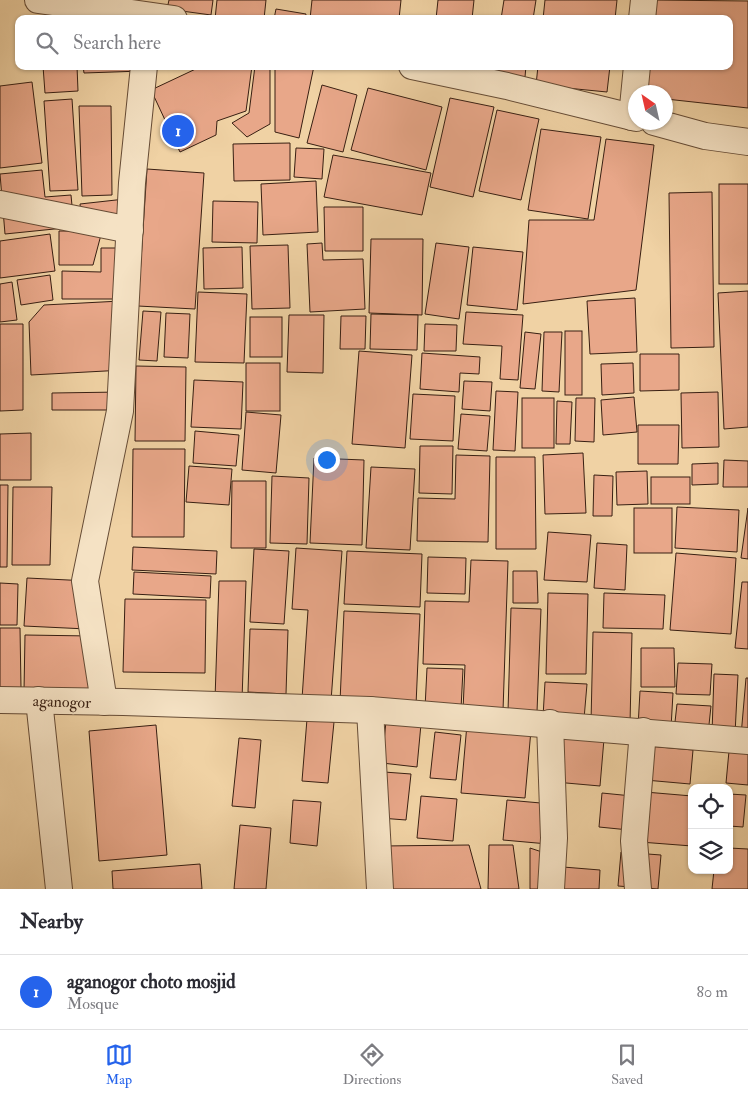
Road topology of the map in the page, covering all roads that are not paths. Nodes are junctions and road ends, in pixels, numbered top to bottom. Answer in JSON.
{"nodes":[{"id":1,"x":38,"y":0,"type":"edge"},
{"id":2,"x":644,"y":0,"type":"edge"},
{"id":3,"x":156,"y":13,"type":"edge"},
{"id":4,"x":642,"y":15,"type":"edge"},
{"id":5,"x":144,"y":70,"type":"edge"},
{"id":6,"x":431,"y":70,"type":"edge"},
{"id":7,"x":637,"y":70,"type":"edge"},
{"id":8,"x":638,"y":85,"type":"edge"},
{"id":9,"x":628,"y":116,"type":"edge"},
{"id":10,"x":673,"y":128,"type":"edge"},
{"id":11,"x":748,"y":142,"type":"edge"},
{"id":12,"x":0,"y":204,"type":"edge"},
{"id":13,"x":130,"y":230,"type":"junction"},
{"id":14,"x":0,"y":700,"type":"edge"},
{"id":15,"x":39,"y":700,"type":"junction"},
{"id":16,"x":114,"y":702,"type":"junction"},
{"id":17,"x":370,"y":710,"type":"junction"},
{"id":18,"x":550,"y":723,"type":"junction"},
{"id":19,"x":643,"y":731,"type":"junction"},
{"id":20,"x":748,"y":741,"type":"edge"},
{"id":21,"x":59,"y":889,"type":"edge"},
{"id":22,"x":380,"y":889,"type":"edge"},
{"id":23,"x":551,"y":889,"type":"edge"},
{"id":24,"x":638,"y":889,"type":"edge"}],
"edges":[{"from":1,"to":3,"type":"street"},
{"from":2,"to":4,"type":"street"},
{"from":5,"to":13,"type":"street"},
{"from":6,"to":9,"type":"street"},
{"from":7,"to":8,"type":"street"},
{"from":10,"to":11,"type":"street"},
{"from":12,"to":13,"type":"street"},
{"from":13,"to":16,"type":"street"},
{"from":14,"to":15,"type":"street","name":"aganogor"},
{"from":15,"to":16,"type":"street","name":"aganogor"},
{"from":15,"to":21,"type":"street"},
{"from":16,"to":17,"type":"street","name":"aganogor"},
{"from":17,"to":18,"type":"street","name":"aganogor"},
{"from":17,"to":22,"type":"street"},
{"from":18,"to":19,"type":"street","name":"aganogor"},
{"from":18,"to":23,"type":"street"},
{"from":19,"to":20,"type":"street","name":"aganogor"},
{"from":19,"to":24,"type":"street"}]}
